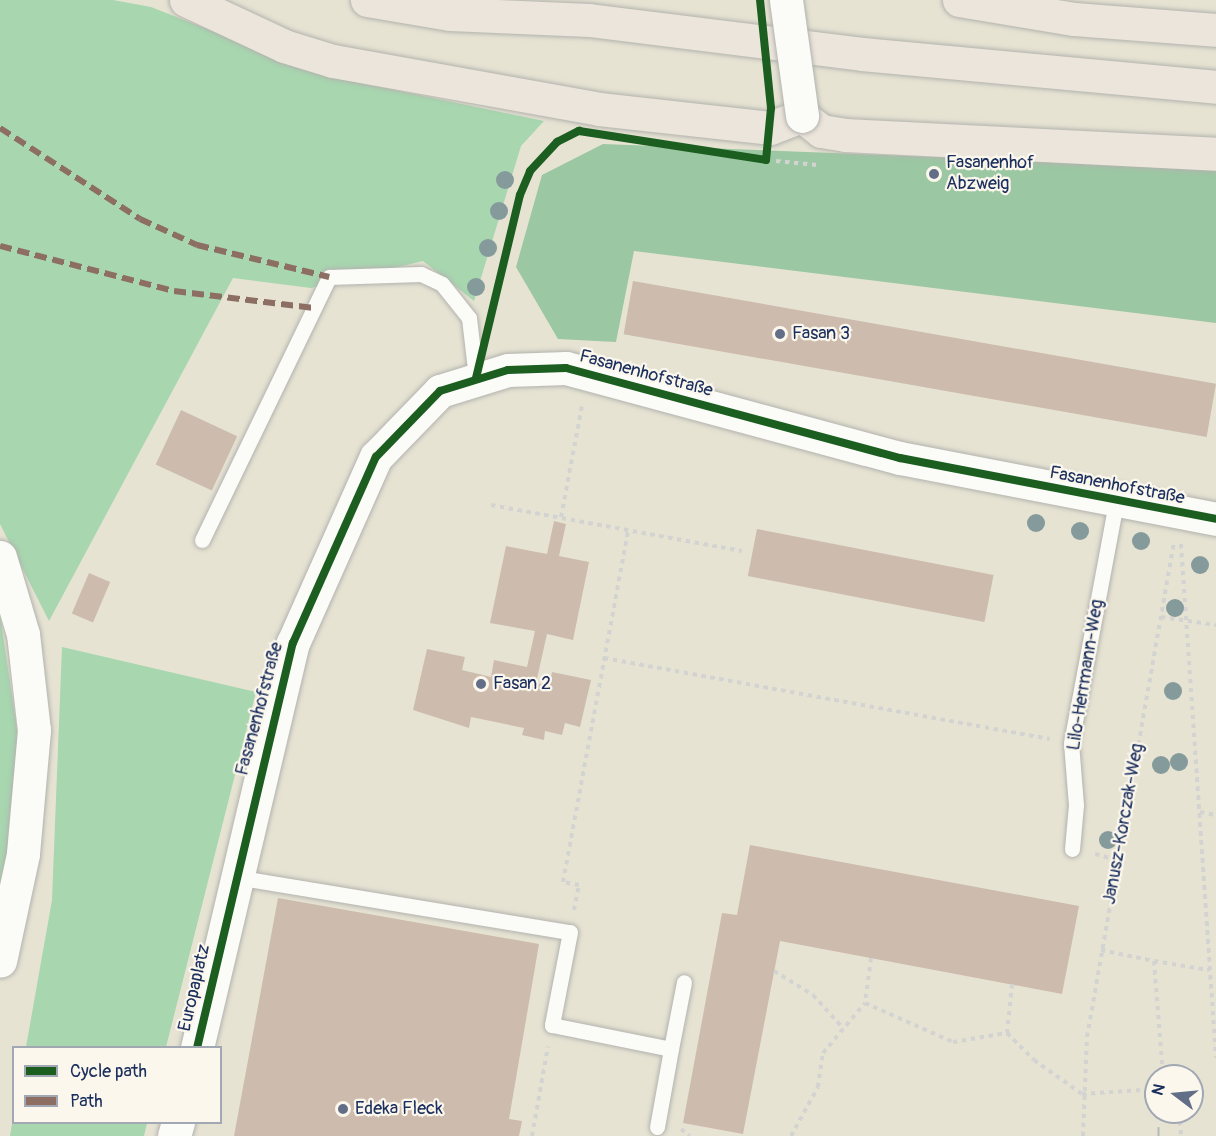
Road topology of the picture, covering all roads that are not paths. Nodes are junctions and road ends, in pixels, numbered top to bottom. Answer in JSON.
{"nodes":[{"id":1,"x":186,"y":0,"type":"edge"},
{"id":2,"x":367,"y":0,"type":"edge"},
{"id":3,"x":786,"y":0,"type":"edge"},
{"id":4,"x":959,"y":0,"type":"edge"},
{"id":5,"x":1216,"y":30,"type":"edge"},
{"id":6,"x":1216,"y":87,"type":"edge"},
{"id":7,"x":802,"y":116,"type":"junction"},
{"id":8,"x":1216,"y":154,"type":"edge"},
{"id":9,"x":476,"y":378,"type":"junction"},
{"id":10,"x":1116,"y":502,"type":"junction"},
{"id":11,"x":1216,"y":519,"type":"edge"},
{"id":12,"x":202,"y":540,"type":"dead end"},
{"id":13,"x":0,"y":557,"type":"edge"},
{"id":14,"x":1072,"y":849,"type":"dead end"},
{"id":15,"x":236,"y":877,"type":"junction"},
{"id":16,"x":222,"y":936,"type":"joint"},
{"id":17,"x":0,"y":961,"type":"edge"},
{"id":18,"x":684,"y":982,"type":"dead end"},
{"id":19,"x":197,"y":1046,"type":"edge"},
{"id":20,"x":671,"y":1049,"type":"junction"},
{"id":21,"x":657,"y":1126,"type":"dead end"}],
"edges":[{"from":1,"to":7,"type":"highway"},
{"from":2,"to":6,"type":"highway"},
{"from":3,"to":7,"type":"street","bridge":true},
{"from":4,"to":5,"type":"highway"},
{"from":7,"to":8,"type":"highway"},
{"from":9,"to":10,"type":"street","name":"Fasanenhofstraße"},
{"from":9,"to":12,"type":"lane"},
{"from":9,"to":15,"type":"street","name":"Fasanenhofstraße"},
{"from":10,"to":11,"type":"street","name":"Fasanenhofstraße"},
{"from":10,"to":14,"type":"lane","name":"Lilo-Herrmann-Weg"},
{"from":13,"to":17,"type":"street"},
{"from":15,"to":16,"type":"street","name":"Fasanenhofstraße"},
{"from":15,"to":20,"type":"lane"},
{"from":16,"to":19,"type":"street","name":"Europaplatz"},
{"from":18,"to":20,"type":"lane"},
{"from":20,"to":21,"type":"lane"}]}
